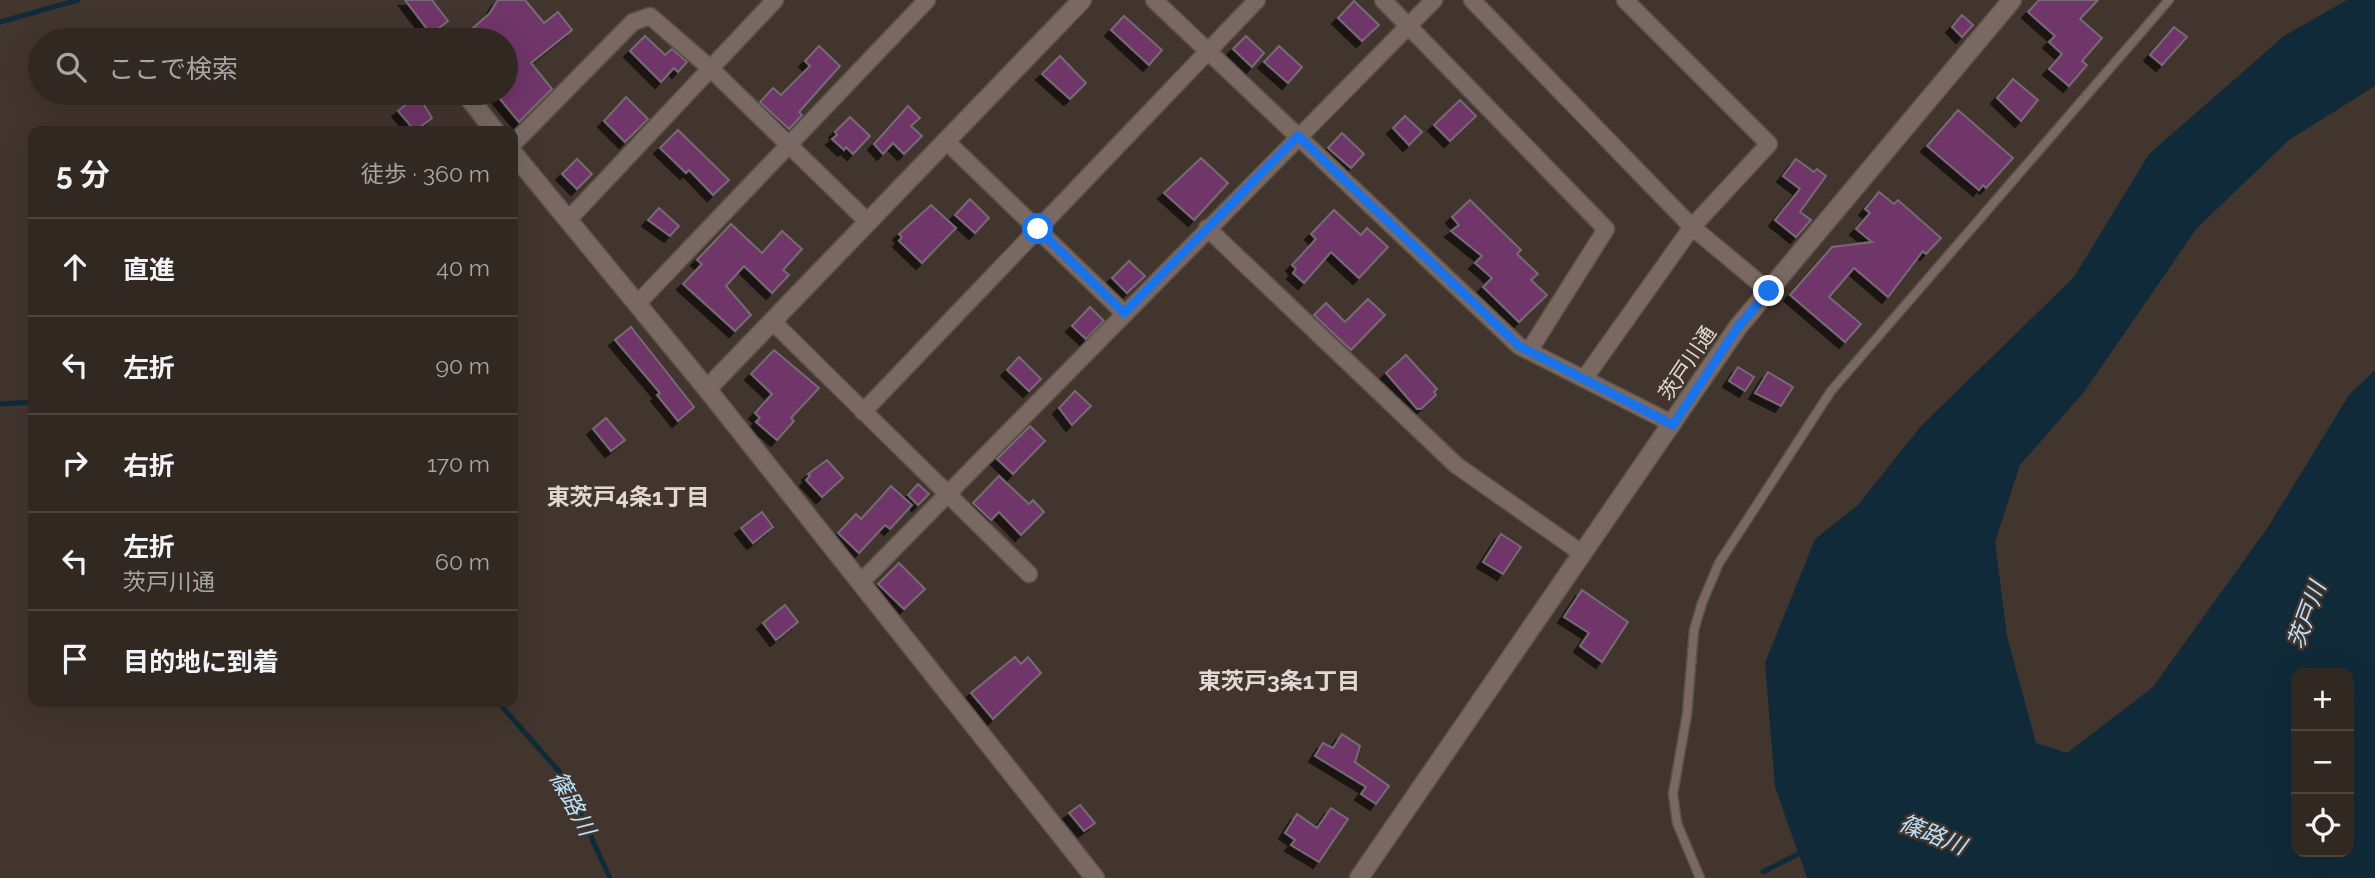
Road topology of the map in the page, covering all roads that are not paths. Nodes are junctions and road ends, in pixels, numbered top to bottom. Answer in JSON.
{"nodes":[{"id":1,"x":775,"y":0,"type":"edge"},
{"id":2,"x":927,"y":0,"type":"edge"},
{"id":3,"x":1082,"y":0,"type":"edge"},
{"id":4,"x":1154,"y":0,"type":"edge"},
{"id":5,"x":1257,"y":0,"type":"edge"},
{"id":6,"x":1383,"y":0,"type":"edge"},
{"id":7,"x":1434,"y":0,"type":"edge"},
{"id":8,"x":1472,"y":0,"type":"edge"},
{"id":9,"x":1625,"y":0,"type":"edge"},
{"id":10,"x":2012,"y":0,"type":"edge"},
{"id":11,"x":2169,"y":0,"type":"edge"},
{"id":12,"x":1408,"y":24,"type":"junction"},
{"id":13,"x":1209,"y":52,"type":"junction"},
{"id":14,"x":710,"y":68,"type":"junction"},
{"id":15,"x":474,"y":105,"type":"edge"},
{"id":16,"x":491,"y":126,"type":"edge"},
{"id":17,"x":1298,"y":136,"type":"junction"},
{"id":18,"x":518,"y":139,"type":"edge"},
{"id":19,"x":946,"y":141,"type":"junction"},
{"id":20,"x":789,"y":145,"type":"junction"},
{"id":21,"x":518,"y":159,"type":"edge"},
{"id":22,"x":568,"y":220,"type":"junction"},
{"id":23,"x":868,"y":222,"type":"junction"},
{"id":24,"x":1692,"y":227,"type":"junction"},
{"id":25,"x":1207,"y":228,"type":"junction"},
{"id":26,"x":1038,"y":229,"type":"junction"},
{"id":27,"x":1769,"y":291,"type":"junction"},
{"id":28,"x":637,"y":304,"type":"junction"},
{"id":29,"x":1124,"y":313,"type":"junction"},
{"id":30,"x":772,"y":321,"type":"junction"},
{"id":31,"x":1529,"y":351,"type":"junction"},
{"id":32,"x":1584,"y":379,"type":"junction"},
{"id":33,"x":707,"y":389,"type":"junction"},
{"id":34,"x":863,"y":412,"type":"junction"},
{"id":35,"x":1673,"y":425,"type":"junction"},
{"id":36,"x":947,"y":495,"type":"junction"},
{"id":37,"x":1583,"y":554,"type":"junction"},
{"id":38,"x":1029,"y":574,"type":"dead end"},
{"id":39,"x":860,"y":583,"type":"junction"},
{"id":40,"x":1095,"y":878,"type":"edge"},
{"id":41,"x":1359,"y":878,"type":"edge"},
{"id":42,"x":1700,"y":878,"type":"edge"}],
"edges":[{"from":1,"to":14,"type":"street"},
{"from":2,"to":20,"type":"street"},
{"from":3,"to":19,"type":"street"},
{"from":4,"to":13,"type":"street"},
{"from":5,"to":13,"type":"street"},
{"from":6,"to":12,"type":"street"},
{"from":7,"to":12,"type":"street"},
{"from":8,"to":24,"type":"street"},
{"from":9,"to":24,"type":"street"},
{"from":10,"to":27,"type":"street","name":"茨戸川通"},
{"from":11,"to":42,"type":"lane"},
{"from":12,"to":17,"type":"street"},
{"from":12,"to":31,"type":"street"},
{"from":13,"to":17,"type":"street"},
{"from":13,"to":26,"type":"street"},
{"from":14,"to":18,"type":"street"},
{"from":14,"to":20,"type":"street"},
{"from":14,"to":22,"type":"street"},
{"from":15,"to":16,"type":"street"},
{"from":17,"to":25,"type":"street"},
{"from":17,"to":31,"type":"street"},
{"from":19,"to":23,"type":"street"},
{"from":19,"to":26,"type":"street"},
{"from":20,"to":23,"type":"street"},
{"from":20,"to":28,"type":"street"},
{"from":21,"to":22,"type":"street"},
{"from":22,"to":28,"type":"street"},
{"from":23,"to":30,"type":"street"},
{"from":24,"to":27,"type":"street"},
{"from":24,"to":32,"type":"street"},
{"from":25,"to":29,"type":"street"},
{"from":25,"to":37,"type":"street"},
{"from":26,"to":29,"type":"street"},
{"from":26,"to":34,"type":"street"},
{"from":27,"to":35,"type":"street","name":"茨戸川通"},
{"from":28,"to":33,"type":"street"},
{"from":29,"to":36,"type":"street"},
{"from":30,"to":33,"type":"street"},
{"from":30,"to":34,"type":"street"},
{"from":31,"to":32,"type":"street"},
{"from":32,"to":35,"type":"street"},
{"from":33,"to":39,"type":"street"},
{"from":34,"to":36,"type":"street"},
{"from":35,"to":37,"type":"street","name":"茨戸川通"},
{"from":36,"to":38,"type":"street"},
{"from":36,"to":39,"type":"street"},
{"from":37,"to":41,"type":"street","name":"茨戸川通"},
{"from":39,"to":40,"type":"street"}]}
